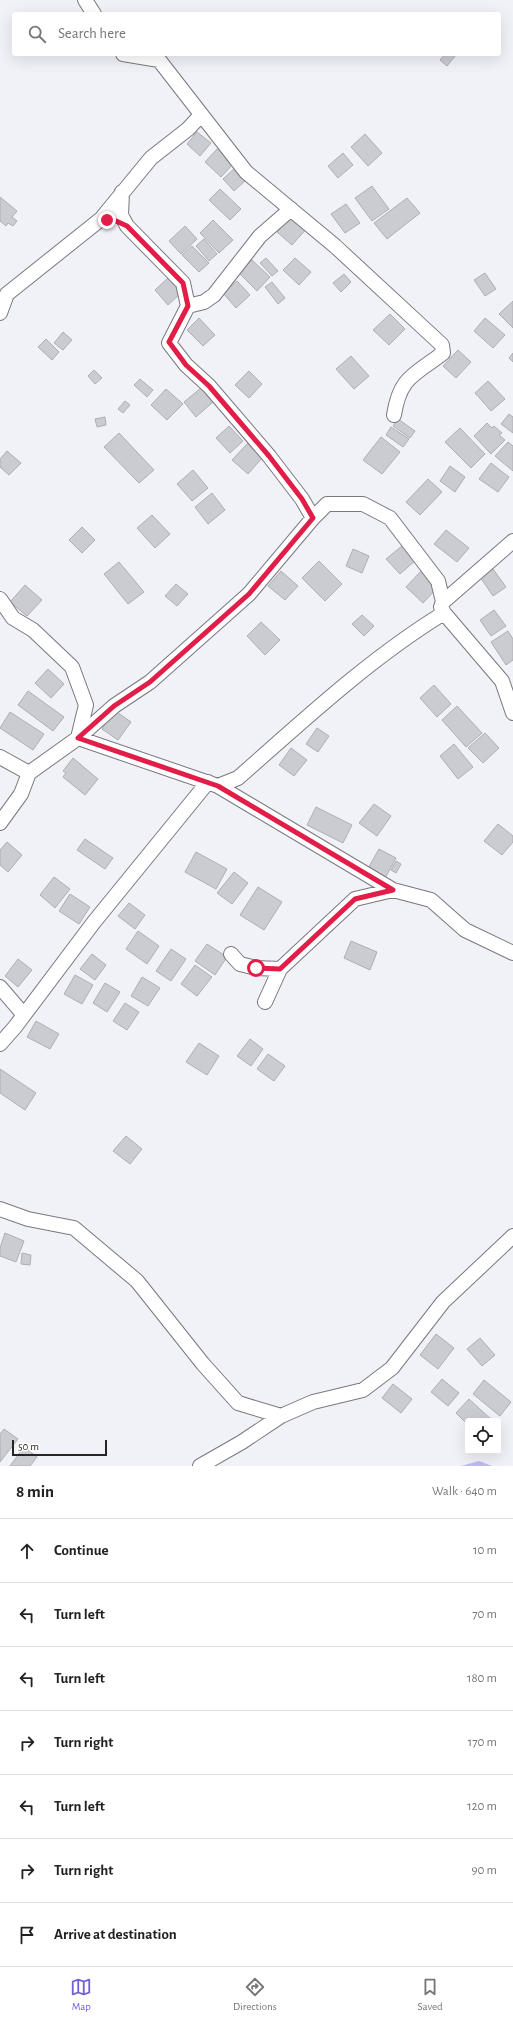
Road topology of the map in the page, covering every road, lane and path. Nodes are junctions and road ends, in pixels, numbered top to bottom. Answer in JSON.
{"nodes":[{"id":1,"x":85,"y":0,"type":"edge"},
{"id":2,"x":93,"y":12,"type":"edge"},
{"id":3,"x":135,"y":56,"type":"edge"},
{"id":4,"x":201,"y":115,"type":"junction"},
{"id":5,"x":122,"y":192,"type":"junction"},
{"id":6,"x":291,"y":209,"type":"junction"},
{"id":7,"x":100,"y":219,"type":"junction"},
{"id":8,"x":127,"y":226,"type":"junction"},
{"id":9,"x":188,"y":306,"type":"junction"},
{"id":10,"x":0,"y":312,"type":"edge"},
{"id":11,"x":394,"y":415,"type":"dead end"},
{"id":12,"x":313,"y":518,"type":"junction"},
{"id":13,"x":511,"y":547,"type":"edge"},
{"id":14,"x":0,"y":599,"type":"edge"},
{"id":15,"x":443,"y":608,"type":"junction"},
{"id":16,"x":513,"y":713,"type":"edge"},
{"id":17,"x":78,"y":738,"type":"junction"},
{"id":18,"x":0,"y":757,"type":"edge"},
{"id":19,"x":29,"y":773,"type":"junction"},
{"id":20,"x":213,"y":784,"type":"junction"},
{"id":21,"x":0,"y":823,"type":"edge"},
{"id":22,"x":393,"y":890,"type":"junction"},
{"id":23,"x":513,"y":953,"type":"edge"},
{"id":24,"x":231,"y":954,"type":"dead end"},
{"id":25,"x":280,"y":969,"type":"junction"},
{"id":26,"x":0,"y":987,"type":"edge"},
{"id":27,"x":265,"y":1002,"type":"dead end"},
{"id":28,"x":24,"y":1015,"type":"junction"},
{"id":29,"x":0,"y":1044,"type":"edge"},
{"id":30,"x":0,"y":1209,"type":"edge"},
{"id":31,"x":513,"y":1236,"type":"edge"},
{"id":32,"x":280,"y":1416,"type":"junction"},
{"id":33,"x":200,"y":1466,"type":"edge"}],
"edges":[{"from":1,"to":2,"type":"street"},
{"from":3,"to":4,"type":"street"},
{"from":4,"to":5,"type":"street"},
{"from":4,"to":6,"type":"street"},
{"from":5,"to":7,"type":"street"},
{"from":5,"to":8,"type":"street"},
{"from":6,"to":9,"type":"street"},
{"from":6,"to":11,"type":"street"},
{"from":7,"to":8,"type":"street"},
{"from":7,"to":10,"type":"street"},
{"from":8,"to":9,"type":"street"},
{"from":9,"to":12,"type":"street"},
{"from":12,"to":15,"type":"street"},
{"from":12,"to":17,"type":"street"},
{"from":13,"to":15,"type":"street"},
{"from":14,"to":17,"type":"street"},
{"from":15,"to":16,"type":"street"},
{"from":15,"to":20,"type":"street"},
{"from":17,"to":19,"type":"street"},
{"from":17,"to":20,"type":"street"},
{"from":18,"to":19,"type":"street"},
{"from":19,"to":21,"type":"street"},
{"from":20,"to":22,"type":"street"},
{"from":20,"to":28,"type":"street"},
{"from":22,"to":23,"type":"street"},
{"from":22,"to":25,"type":"street"},
{"from":24,"to":25,"type":"street"},
{"from":25,"to":27,"type":"street"},
{"from":26,"to":28,"type":"street"},
{"from":28,"to":29,"type":"street"},
{"from":30,"to":32,"type":"street"},
{"from":31,"to":32,"type":"street"},
{"from":32,"to":33,"type":"street"}]}
